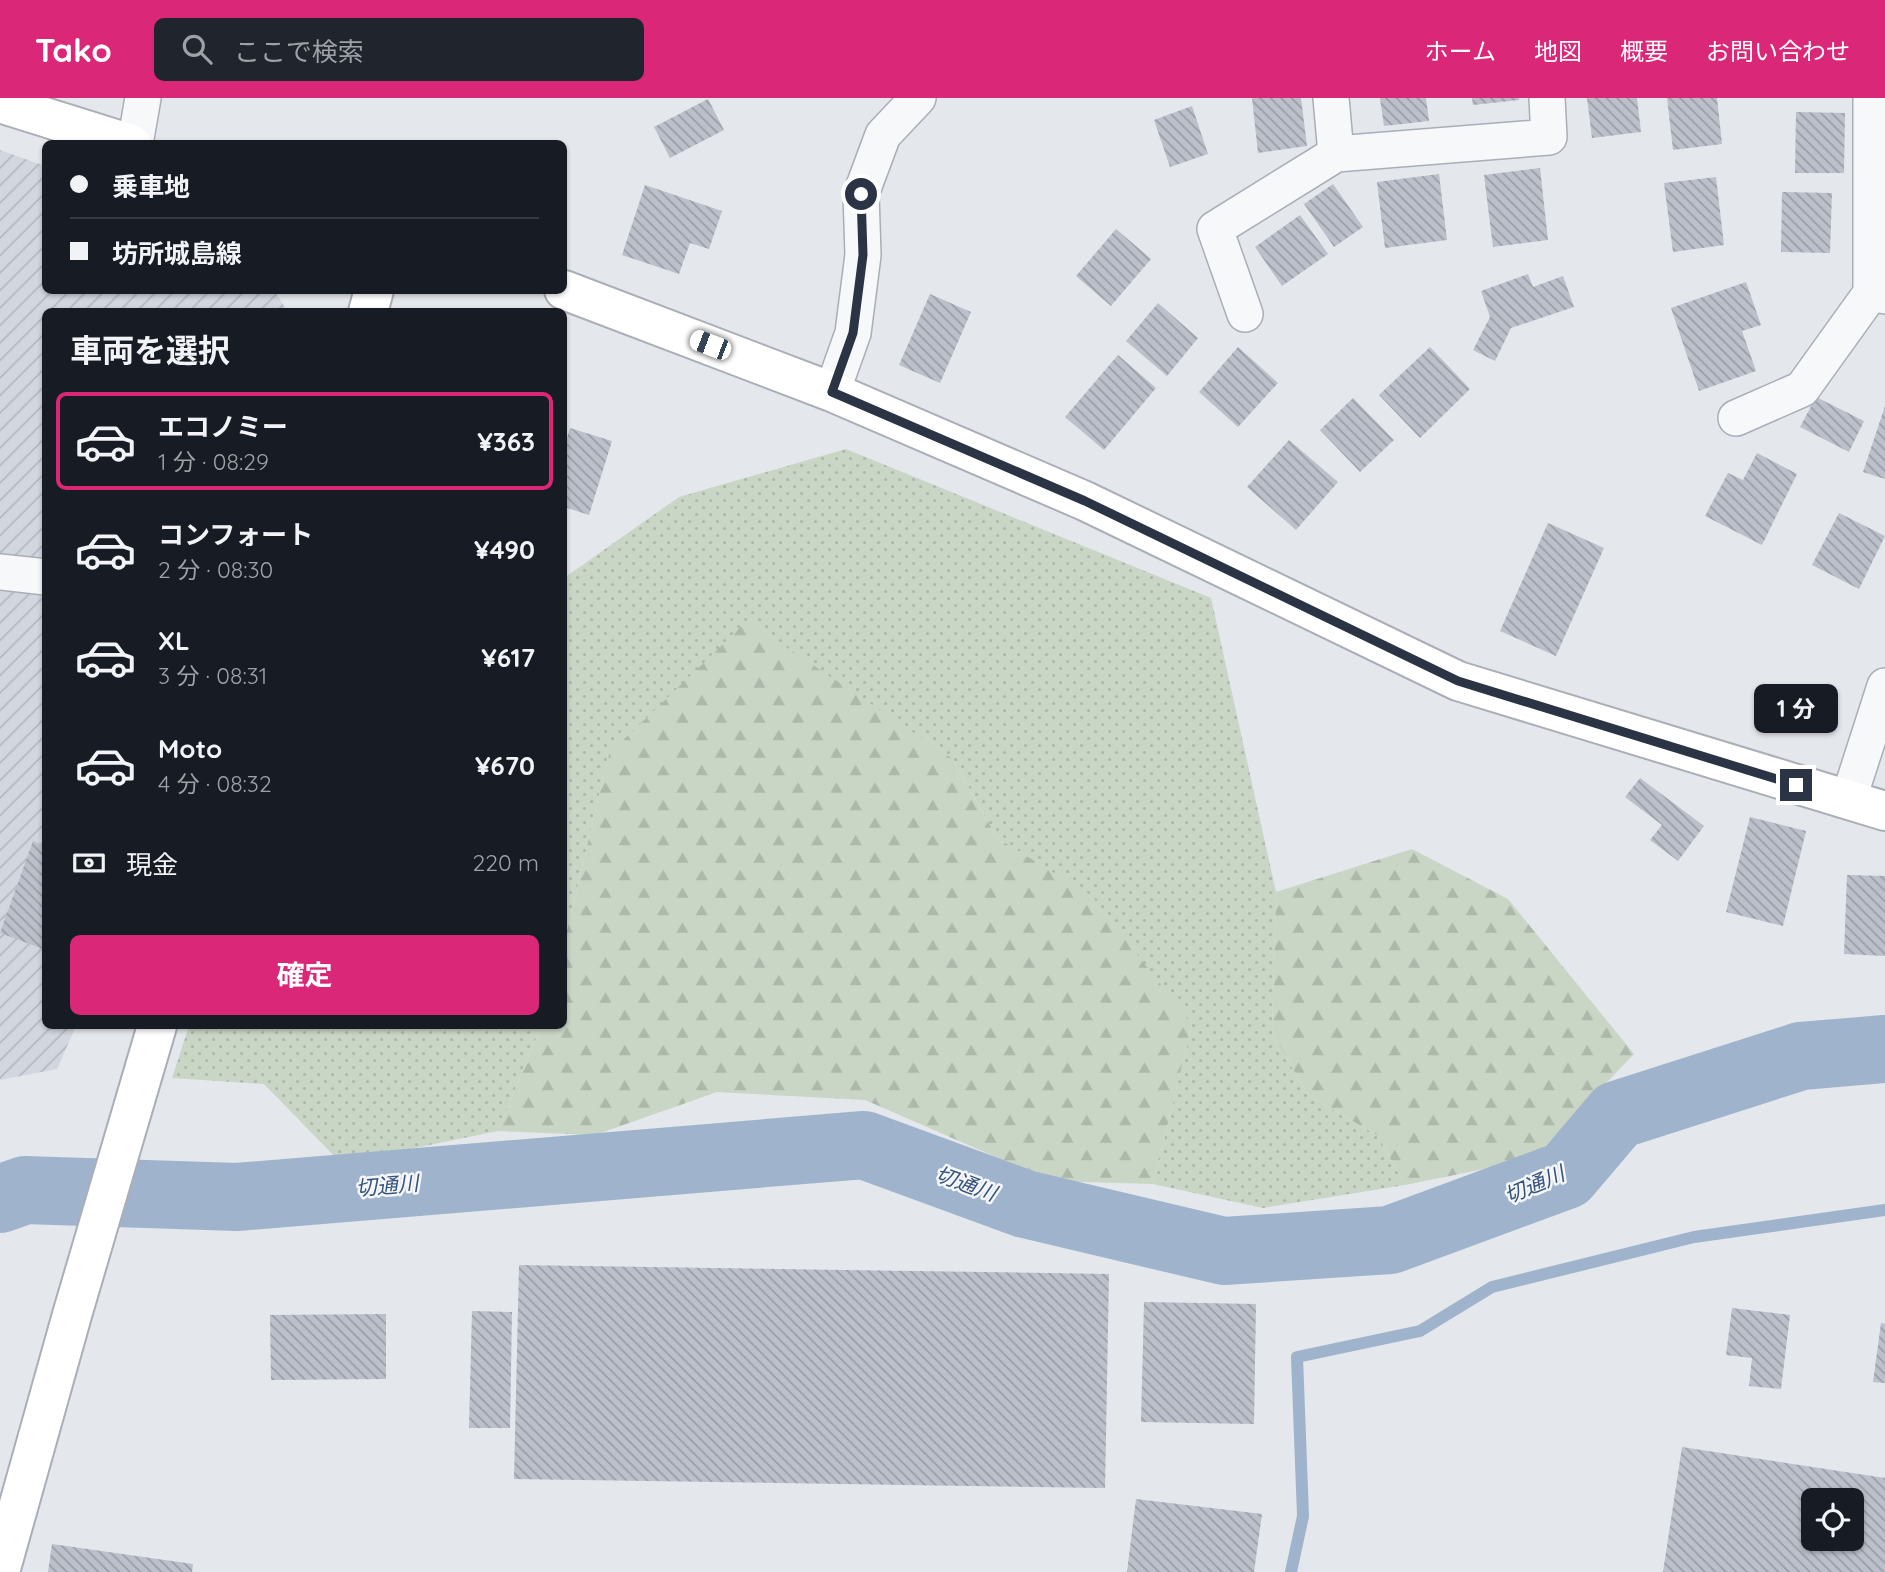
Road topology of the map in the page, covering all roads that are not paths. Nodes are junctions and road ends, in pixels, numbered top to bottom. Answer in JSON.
{"nodes":[{"id":1,"x":143,"y":98,"type":"edge"},
{"id":2,"x":918,"y":98,"type":"edge"},
{"id":3,"x":1331,"y":98,"type":"edge"},
{"id":4,"x":1546,"y":98,"type":"edge"},
{"id":5,"x":1871,"y":98,"type":"edge"},
{"id":6,"x":0,"y":103,"type":"edge"},
{"id":7,"x":120,"y":140,"type":"edge"},
{"id":8,"x":134,"y":140,"type":"edge"},
{"id":9,"x":1336,"y":154,"type":"junction"},
{"id":10,"x":567,"y":291,"type":"edge"},
{"id":11,"x":1878,"y":294,"type":"edge"},
{"id":12,"x":1245,"y":314,"type":"dead end"},
{"id":13,"x":832,"y":392,"type":"junction"},
{"id":14,"x":1736,"y":418,"type":"dead end"},
{"id":15,"x":0,"y":572,"type":"edge"},
{"id":16,"x":42,"y":577,"type":"edge"},
{"id":17,"x":1885,"y":686,"type":"edge"},
{"id":18,"x":1848,"y":801,"type":"junction"},
{"id":19,"x":1885,"y":811,"type":"edge"},
{"id":20,"x":157,"y":1029,"type":"edge"},
{"id":21,"x":0,"y":1572,"type":"edge"}],
"edges":[{"from":1,"to":8,"type":"street"},
{"from":2,"to":13,"type":"street"},
{"from":3,"to":9,"type":"street"},
{"from":4,"to":9,"type":"street"},
{"from":5,"to":11,"type":"street"},
{"from":6,"to":7,"type":"main road"},
{"from":9,"to":12,"type":"street"},
{"from":10,"to":13,"type":"main road"},
{"from":11,"to":14,"type":"street"},
{"from":13,"to":18,"type":"main road"},
{"from":15,"to":16,"type":"street"},
{"from":17,"to":18,"type":"street"},
{"from":18,"to":19,"type":"main road"},
{"from":20,"to":21,"type":"main road"}]}
